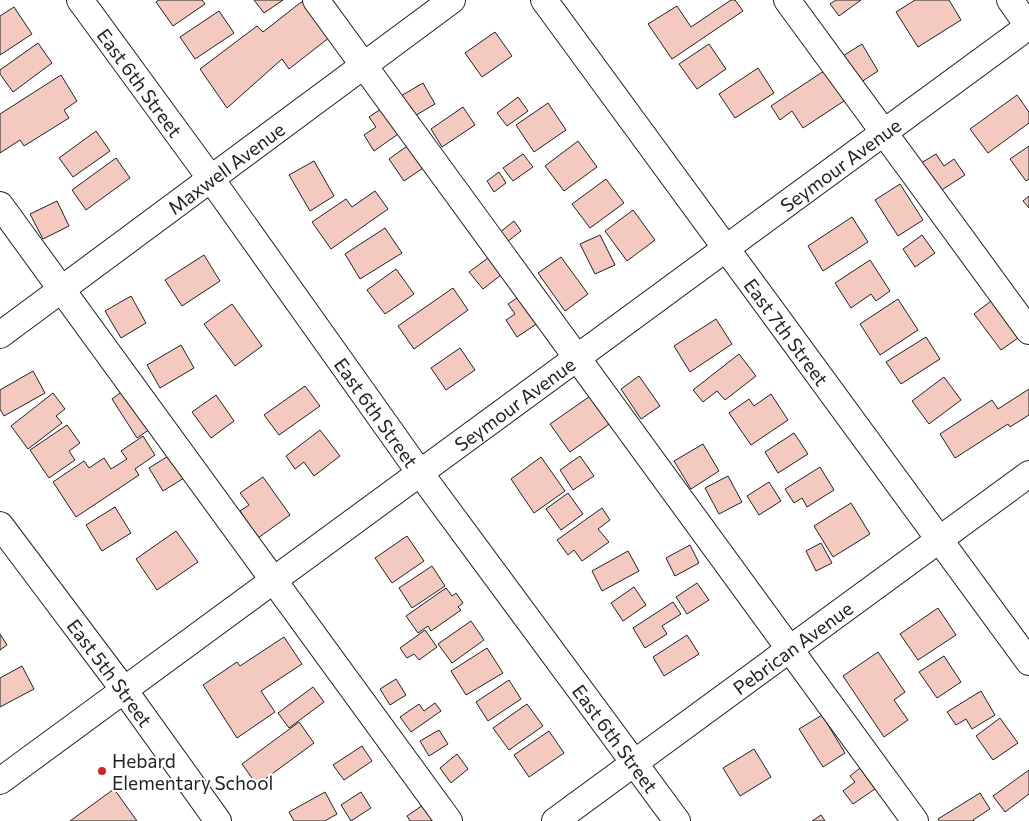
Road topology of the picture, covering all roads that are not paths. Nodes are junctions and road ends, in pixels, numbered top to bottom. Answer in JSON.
{"nodes":[{"id":1,"x":80,"y":0,"type":"edge"},
{"id":2,"x":316,"y":0,"type":"edge"},
{"id":3,"x":452,"y":0,"type":"edge"},
{"id":4,"x":544,"y":0,"type":"edge"},
{"id":5,"x":787,"y":0,"type":"edge"},
{"id":6,"x":1010,"y":0,"type":"edge"},
{"id":7,"x":1029,"y":26,"type":"edge"},
{"id":8,"x":364,"y":66,"type":"junction"},
{"id":9,"x":884,"y":132,"type":"junction"},
{"id":10,"x":211,"y":179,"type":"junction"},
{"id":11,"x":0,"y":205,"type":"edge"},
{"id":12,"x":726,"y":248,"type":"junction"},
{"id":13,"x":62,"y":289,"type":"junction"},
{"id":14,"x":1029,"y":331,"type":"edge"},
{"id":15,"x":0,"y":335,"type":"edge"},
{"id":16,"x":577,"y":358,"type":"junction"},
{"id":17,"x":420,"y":472,"type":"junction"},
{"id":18,"x":1029,"y":474,"type":"edge"},
{"id":19,"x":0,"y":525,"type":"edge"},
{"id":20,"x":939,"y":540,"type":"junction"},
{"id":21,"x":274,"y":580,"type":"junction"},
{"id":22,"x":790,"y":650,"type":"junction"},
{"id":23,"x":1029,"y":662,"type":"edge"},
{"id":24,"x":124,"y":690,"type":"junction"},
{"id":25,"x":634,"y":763,"type":"junction"},
{"id":26,"x":0,"y":781,"type":"edge"},
{"id":27,"x":218,"y":821,"type":"edge"},
{"id":28,"x":449,"y":821,"type":"edge"},
{"id":29,"x":555,"y":821,"type":"edge"},
{"id":30,"x":677,"y":821,"type":"edge"},
{"id":31,"x":915,"y":821,"type":"edge"}],
"edges":[{"from":1,"to":10,"type":"street","name":"East 6th Street"},
{"from":2,"to":8,"type":"street"},
{"from":3,"to":8,"type":"street","name":"Maxwell Avenue"},
{"from":4,"to":12,"type":"street","name":"East 7th Street"},
{"from":5,"to":9,"type":"street"},
{"from":6,"to":7,"type":"street"},
{"from":7,"to":9,"type":"street","name":"Seymour Avenue"},
{"from":8,"to":10,"type":"street","name":"Maxwell Avenue"},
{"from":8,"to":16,"type":"street"},
{"from":9,"to":12,"type":"street","name":"Seymour Avenue"},
{"from":9,"to":14,"type":"street"},
{"from":10,"to":13,"type":"street","name":"Maxwell Avenue"},
{"from":10,"to":17,"type":"street","name":"East 6th Street"},
{"from":11,"to":13,"type":"street"},
{"from":12,"to":16,"type":"street","name":"Seymour Avenue"},
{"from":12,"to":20,"type":"street","name":"East 7th Street"},
{"from":13,"to":15,"type":"street","name":"Maxwell Avenue"},
{"from":13,"to":21,"type":"street"},
{"from":16,"to":17,"type":"street","name":"Seymour Avenue"},
{"from":16,"to":22,"type":"street"},
{"from":17,"to":21,"type":"street","name":"Seymour Avenue"},
{"from":17,"to":25,"type":"street","name":"East 6th Street"},
{"from":18,"to":20,"type":"street","name":"Pebrican Avenue"},
{"from":19,"to":24,"type":"street","name":"East 5th Street"},
{"from":20,"to":22,"type":"street","name":"Pebrican Avenue"},
{"from":20,"to":23,"type":"street","name":"East 7th Street"},
{"from":21,"to":24,"type":"street","name":"Seymour Avenue"},
{"from":21,"to":28,"type":"street"},
{"from":22,"to":25,"type":"street","name":"Pebrican Avenue"},
{"from":22,"to":31,"type":"street"},
{"from":24,"to":26,"type":"street","name":"Seymour Avenue"},
{"from":24,"to":27,"type":"street","name":"East 5th Street"},
{"from":25,"to":29,"type":"street","name":"Pebrican Avenue"},
{"from":25,"to":30,"type":"street","name":"East 6th Street"}]}
